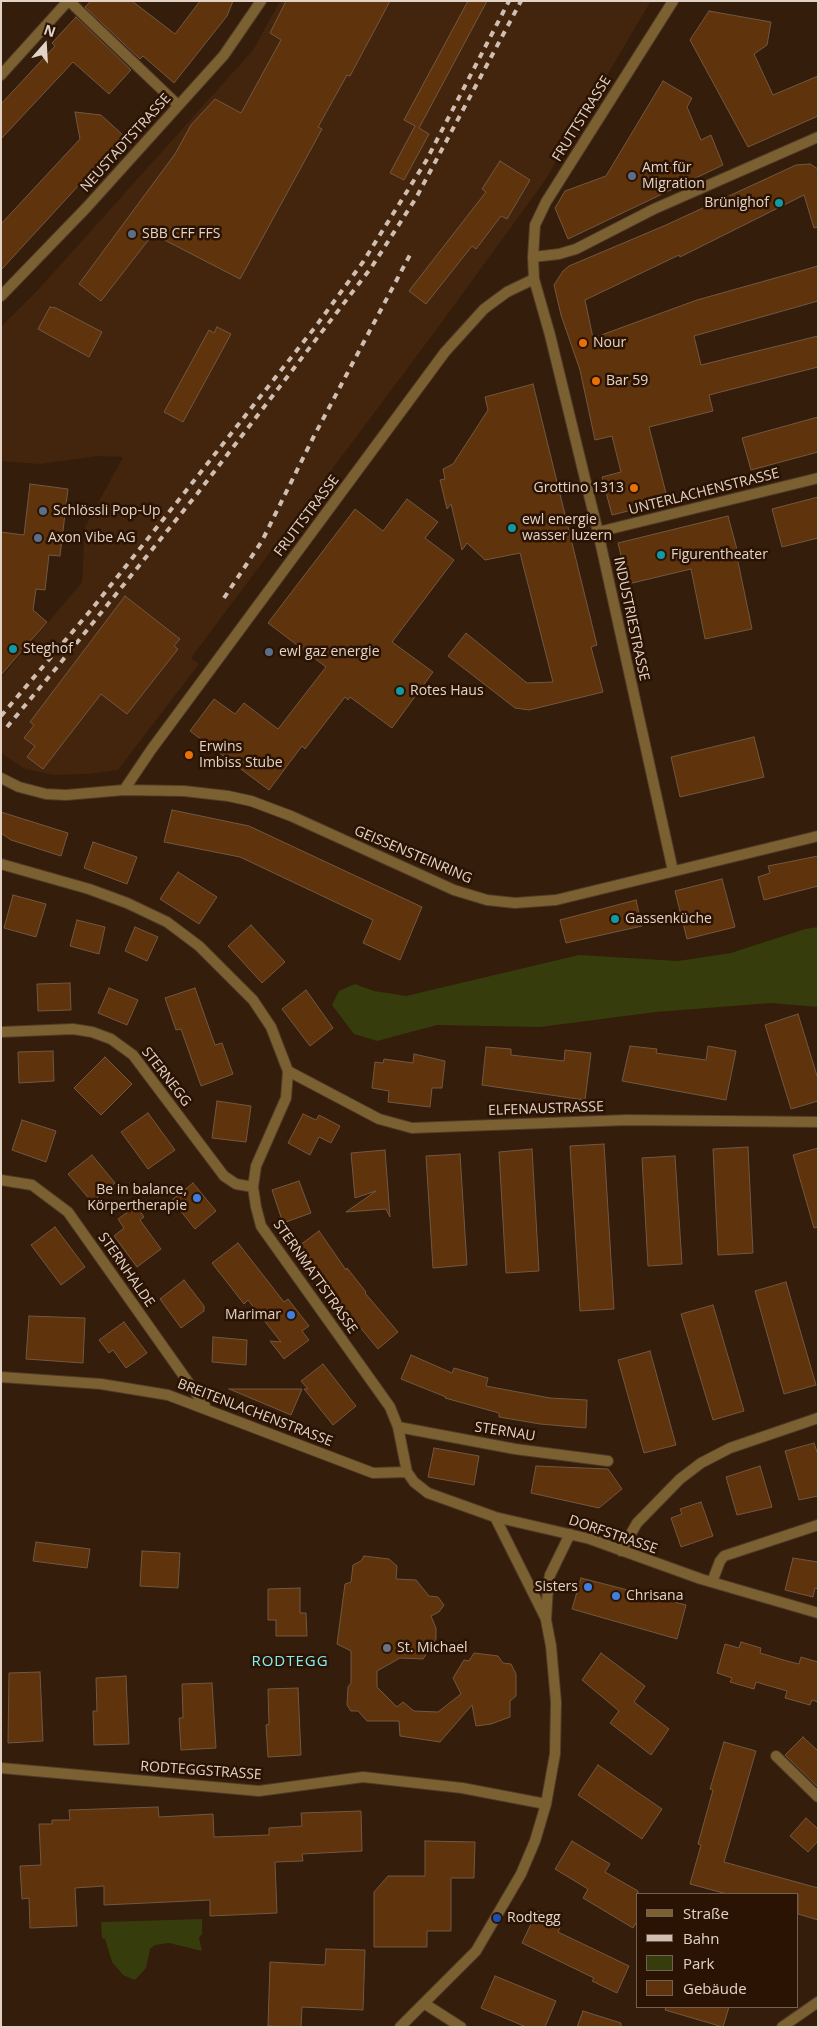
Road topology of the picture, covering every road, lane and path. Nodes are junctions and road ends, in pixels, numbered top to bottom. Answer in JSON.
{"nodes":[{"id":1,"x":68,"y":1,"type":"edge"},
{"id":2,"x":261,"y":1,"type":"edge"},
{"id":3,"x":673,"y":1,"type":"edge"},
{"id":4,"x":1,"y":75,"type":"edge"},
{"id":5,"x":178,"y":105,"type":"junction"},
{"id":6,"x":818,"y":137,"type":"edge"},
{"id":7,"x":533,"y":257,"type":"junction"},
{"id":8,"x":534,"y":279,"type":"junction"},
{"id":9,"x":1,"y":296,"type":"edge"},
{"id":10,"x":818,"y":478,"type":"edge"},
{"id":11,"x":598,"y":532,"type":"junction"},
{"id":12,"x":1,"y":778,"type":"edge"},
{"id":13,"x":124,"y":790,"type":"junction"},
{"id":14,"x":818,"y":836,"type":"edge"},
{"id":15,"x":1,"y":864,"type":"edge"},
{"id":16,"x":673,"y":871,"type":"junction"},
{"id":17,"x":1,"y":1032,"type":"edge"},
{"id":18,"x":288,"y":1071,"type":"junction"},
{"id":19,"x":818,"y":1122,"type":"edge"},
{"id":20,"x":1,"y":1180,"type":"edge"},
{"id":21,"x":253,"y":1187,"type":"junction"},
{"id":22,"x":1,"y":1377,"type":"edge"},
{"id":23,"x":205,"y":1407,"type":"junction"},
{"id":24,"x":818,"y":1418,"type":"edge"},
{"id":25,"x":398,"y":1427,"type":"junction"},
{"id":26,"x":608,"y":1461,"type":"dead end"},
{"id":27,"x":407,"y":1472,"type":"junction"},
{"id":28,"x":495,"y":1517,"type":"junction"},
{"id":29,"x":818,"y":1525,"type":"edge"},
{"id":30,"x":570,"y":1534,"type":"junction"},
{"id":31,"x":621,"y":1551,"type":"junction"},
{"id":32,"x":712,"y":1582,"type":"junction"},
{"id":33,"x":818,"y":1613,"type":"edge"},
{"id":34,"x":546,"y":1620,"type":"junction"},
{"id":35,"x":776,"y":1756,"type":"dead end"},
{"id":36,"x":1,"y":1768,"type":"edge"},
{"id":37,"x":818,"y":1797,"type":"edge"},
{"id":38,"x":546,"y":1804,"type":"junction"},
{"id":39,"x":818,"y":2002,"type":"edge"},
{"id":40,"x":425,"y":2004,"type":"junction"},
{"id":41,"x":400,"y":2027,"type":"edge"},
{"id":42,"x":461,"y":2027,"type":"edge"},
{"id":43,"x":782,"y":2027,"type":"edge"}],
"edges":[{"from":1,"to":4,"type":"street"},
{"from":1,"to":5,"type":"street"},
{"from":2,"to":5,"type":"street","name":"NEUSTADTSTRASSE"},
{"from":3,"to":7,"type":"street","name":"FRUTTSTRASSE"},
{"from":5,"to":9,"type":"street","name":"NEUSTADTSTRASSE"},
{"from":6,"to":7,"type":"street"},
{"from":7,"to":8,"type":"street","name":"INDUSTRIESTRASSE"},
{"from":8,"to":11,"type":"street","name":"INDUSTRIESTRASSE"},
{"from":8,"to":13,"type":"street","name":"FRUTTSTRASSE"},
{"from":10,"to":11,"type":"street","name":"UNTERLACHENSTRASSE"},
{"from":11,"to":16,"type":"street","name":"INDUSTRIESTRASSE"},
{"from":12,"to":13,"type":"street","name":"GEISSENSTEINRING"},
{"from":13,"to":16,"type":"street","name":"GEISSENSTEINRING"},
{"from":14,"to":16,"type":"street","name":"GEISSENSTEINRING"},
{"from":15,"to":18,"type":"street","name":"STERNMATTSTRASSE"},
{"from":17,"to":21,"type":"street","name":"STERNEGG"},
{"from":18,"to":19,"type":"street","name":"ELFENAUSTRASSE"},
{"from":18,"to":21,"type":"street","name":"STERNMATTSTRASSE"},
{"from":20,"to":23,"type":"street","name":"STERNHALDE"},
{"from":21,"to":25,"type":"street","name":"STERNMATTSTRASSE"},
{"from":22,"to":23,"type":"street","name":"BREITENLACHENSTRASSE"},
{"from":23,"to":27,"type":"street","name":"BREITENLACHENSTRASSE"},
{"from":24,"to":31,"type":"street"},
{"from":25,"to":26,"type":"street","name":"STERNAU"},
{"from":25,"to":27,"type":"street","name":"STERNMATTSTRASSE"},
{"from":27,"to":28,"type":"street","name":"DORFSTRASSE"},
{"from":28,"to":30,"type":"street","name":"DORFSTRASSE"},
{"from":28,"to":34,"type":"street"},
{"from":29,"to":32,"type":"street"},
{"from":30,"to":31,"type":"street","name":"DORFSTRASSE"},
{"from":30,"to":34,"type":"street"},
{"from":31,"to":32,"type":"street","name":"DORFSTRASSE"},
{"from":32,"to":33,"type":"street","name":"DORFSTRASSE"},
{"from":34,"to":38,"type":"street"},
{"from":35,"to":37,"type":"street"},
{"from":36,"to":38,"type":"street","name":"RODTEGGSTRASSE"},
{"from":38,"to":40,"type":"street"},
{"from":39,"to":43,"type":"street"},
{"from":40,"to":41,"type":"street"},
{"from":40,"to":42,"type":"street"}]}
